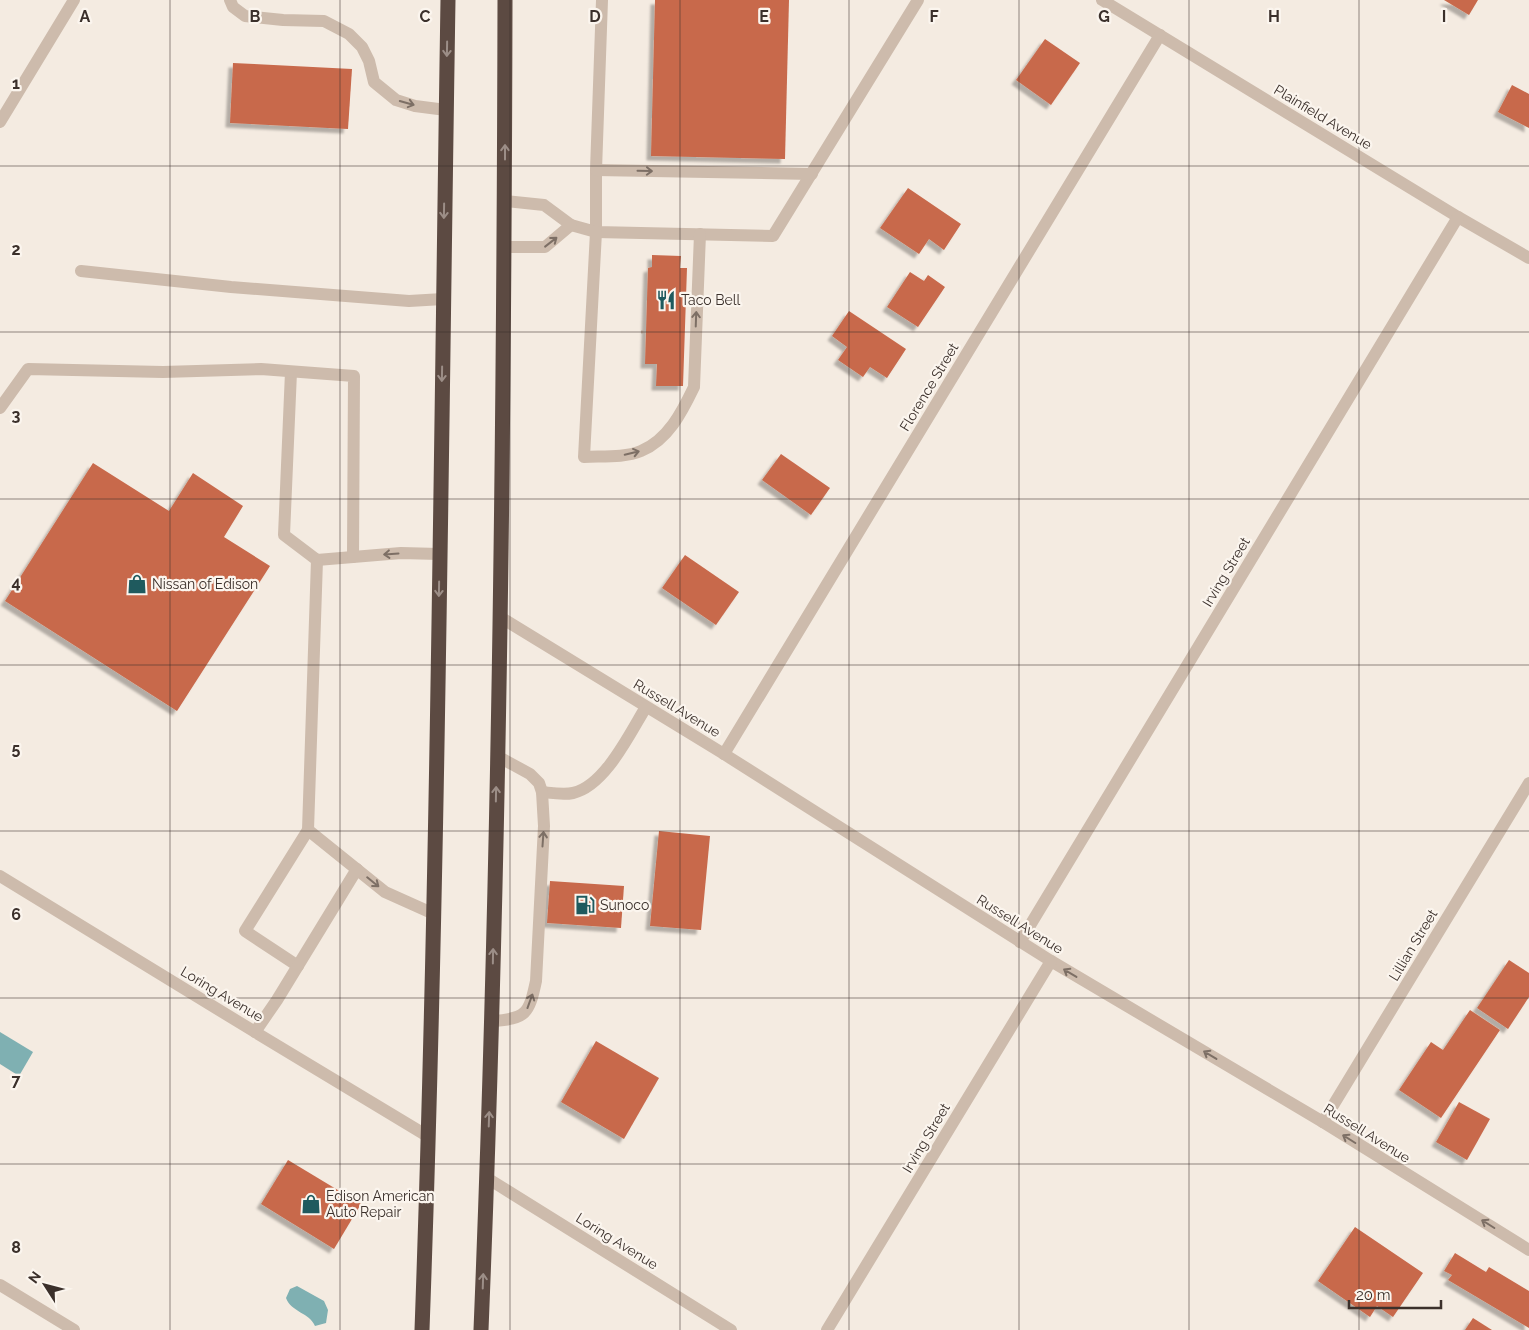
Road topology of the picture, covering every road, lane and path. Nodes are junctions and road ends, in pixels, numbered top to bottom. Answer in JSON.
{"nodes":[{"id":1,"x":74,"y":0,"type":"edge"},
{"id":2,"x":230,"y":0,"type":"edge"},
{"id":3,"x":448,"y":0,"type":"edge"},
{"id":4,"x":505,"y":0,"type":"edge"},
{"id":5,"x":602,"y":0,"type":"edge"},
{"id":6,"x":918,"y":0,"type":"edge"},
{"id":7,"x":1102,"y":0,"type":"edge"},
{"id":8,"x":1160,"y":35,"type":"junction"},
{"id":9,"x":446,"y":110,"type":"junction"},
{"id":10,"x":0,"y":122,"type":"edge"},
{"id":11,"x":596,"y":170,"type":"junction"},
{"id":12,"x":812,"y":174,"type":"junction"},
{"id":13,"x":505,"y":201,"type":"junction"},
{"id":14,"x":1458,"y":217,"type":"junction"},
{"id":15,"x":571,"y":225,"type":"junction"},
{"id":16,"x":596,"y":232,"type":"junction"},
{"id":17,"x":700,"y":234,"type":"junction"},
{"id":18,"x":504,"y":247,"type":"junction"},
{"id":19,"x":1529,"y":258,"type":"edge"},
{"id":20,"x":80,"y":271,"type":"dead end"},
{"id":21,"x":443,"y":300,"type":"junction"},
{"id":22,"x":640,"y":332,"type":"dead end"},
{"id":23,"x":646,"y":332,"type":"dead end"},
{"id":24,"x":291,"y":372,"type":"junction"},
{"id":25,"x":0,"y":408,"type":"edge"},
{"id":26,"x":439,"y":554,"type":"junction"},
{"id":27,"x":352,"y":557,"type":"junction"},
{"id":28,"x":317,"y":560,"type":"junction"},
{"id":29,"x":500,"y":617,"type":"junction"},
{"id":30,"x":646,"y":707,"type":"junction"},
{"id":31,"x":724,"y":754,"type":"junction"},
{"id":32,"x":497,"y":756,"type":"junction"},
{"id":33,"x":1529,"y":783,"type":"edge"},
{"id":34,"x":542,"y":792,"type":"junction"},
{"id":35,"x":308,"y":830,"type":"junction"},
{"id":36,"x":357,"y":869,"type":"junction"},
{"id":37,"x":0,"y":876,"type":"edge"},
{"id":38,"x":434,"y":914,"type":"junction"},
{"id":39,"x":1020,"y":942,"type":"junction"},
{"id":40,"x":1051,"y":961,"type":"junction"},
{"id":41,"x":298,"y":966,"type":"junction"},
{"id":42,"x":492,"y":1022,"type":"junction"},
{"id":43,"x":254,"y":1032,"type":"junction"},
{"id":44,"x":1323,"y":1122,"type":"junction"},
{"id":45,"x":429,"y":1137,"type":"junction"},
{"id":46,"x":487,"y":1178,"type":"junction"},
{"id":47,"x":1529,"y":1250,"type":"edge"},
{"id":48,"x":0,"y":1285,"type":"edge"},
{"id":49,"x":74,"y":1330,"type":"edge"},
{"id":50,"x":422,"y":1330,"type":"edge"},
{"id":51,"x":481,"y":1330,"type":"edge"},
{"id":52,"x":731,"y":1330,"type":"edge"},
{"id":53,"x":827,"y":1330,"type":"edge"}],
"edges":[{"from":1,"to":10,"type":"street"},
{"from":2,"to":9,"type":"street","one_way":true},
{"from":3,"to":9,"type":"highway","one_way":true},
{"from":13,"to":4,"type":"highway","one_way":true},
{"from":5,"to":11,"type":"street"},
{"from":6,"to":12,"type":"street"},
{"from":7,"to":8,"type":"street","name":"Plainfield Avenue"},
{"from":8,"to":14,"type":"street","name":"Plainfield Avenue"},
{"from":8,"to":31,"type":"street","name":"Florence Street"},
{"from":9,"to":21,"type":"highway","one_way":true},
{"from":11,"to":12,"type":"street","one_way":true},
{"from":11,"to":16,"type":"street"},
{"from":12,"to":17,"type":"street"},
{"from":13,"to":15,"type":"street"},
{"from":13,"to":18,"type":"highway"},
{"from":14,"to":19,"type":"street","name":"Plainfield Avenue"},
{"from":14,"to":39,"type":"street","name":"Irving Street"},
{"from":15,"to":16,"type":"street"},
{"from":18,"to":15,"type":"street","one_way":true},
{"from":16,"to":17,"type":"street"},
{"from":16,"to":17,"type":"street","one_way":true},
{"from":18,"to":29,"type":"highway"},
{"from":20,"to":21,"type":"street"},
{"from":21,"to":26,"type":"highway","one_way":true},
{"from":22,"to":23,"type":"path"},
{"from":24,"to":25,"type":"street"},
{"from":24,"to":27,"type":"street"},
{"from":24,"to":28,"type":"street"},
{"from":26,"to":27,"type":"street","one_way":true},
{"from":26,"to":38,"type":"highway","one_way":true},
{"from":27,"to":28,"type":"street"},
{"from":28,"to":35,"type":"street"},
{"from":29,"to":30,"type":"street","name":"Russell Avenue"},
{"from":29,"to":32,"type":"highway"},
{"from":30,"to":31,"type":"street","name":"Russell Avenue"},
{"from":30,"to":34,"type":"street"},
{"from":31,"to":39,"type":"street","name":"Russell Avenue"},
{"from":32,"to":34,"type":"street"},
{"from":42,"to":32,"type":"highway","one_way":true},
{"from":33,"to":44,"type":"street","name":"Lillian Street"},
{"from":42,"to":34,"type":"street","one_way":true},
{"from":35,"to":36,"type":"street"},
{"from":35,"to":41,"type":"street"},
{"from":36,"to":38,"type":"street","one_way":true},
{"from":36,"to":41,"type":"street"},
{"from":37,"to":43,"type":"street","name":"Loring Avenue"},
{"from":38,"to":45,"type":"highway"},
{"from":39,"to":40,"type":"street","name":"Russell Avenue"},
{"from":44,"to":40,"type":"street","name":"Russell Avenue","one_way":true},
{"from":40,"to":53,"type":"street","name":"Irving Street"},
{"from":41,"to":43,"type":"street"},
{"from":46,"to":42,"type":"highway","one_way":true},
{"from":43,"to":45,"type":"street","name":"Loring Avenue"},
{"from":47,"to":44,"type":"street","name":"Russell Avenue","one_way":true},
{"from":45,"to":50,"type":"highway"},
{"from":51,"to":46,"type":"highway","one_way":true},
{"from":46,"to":52,"type":"street","name":"Loring Avenue"},
{"from":48,"to":49,"type":"street"}]}
